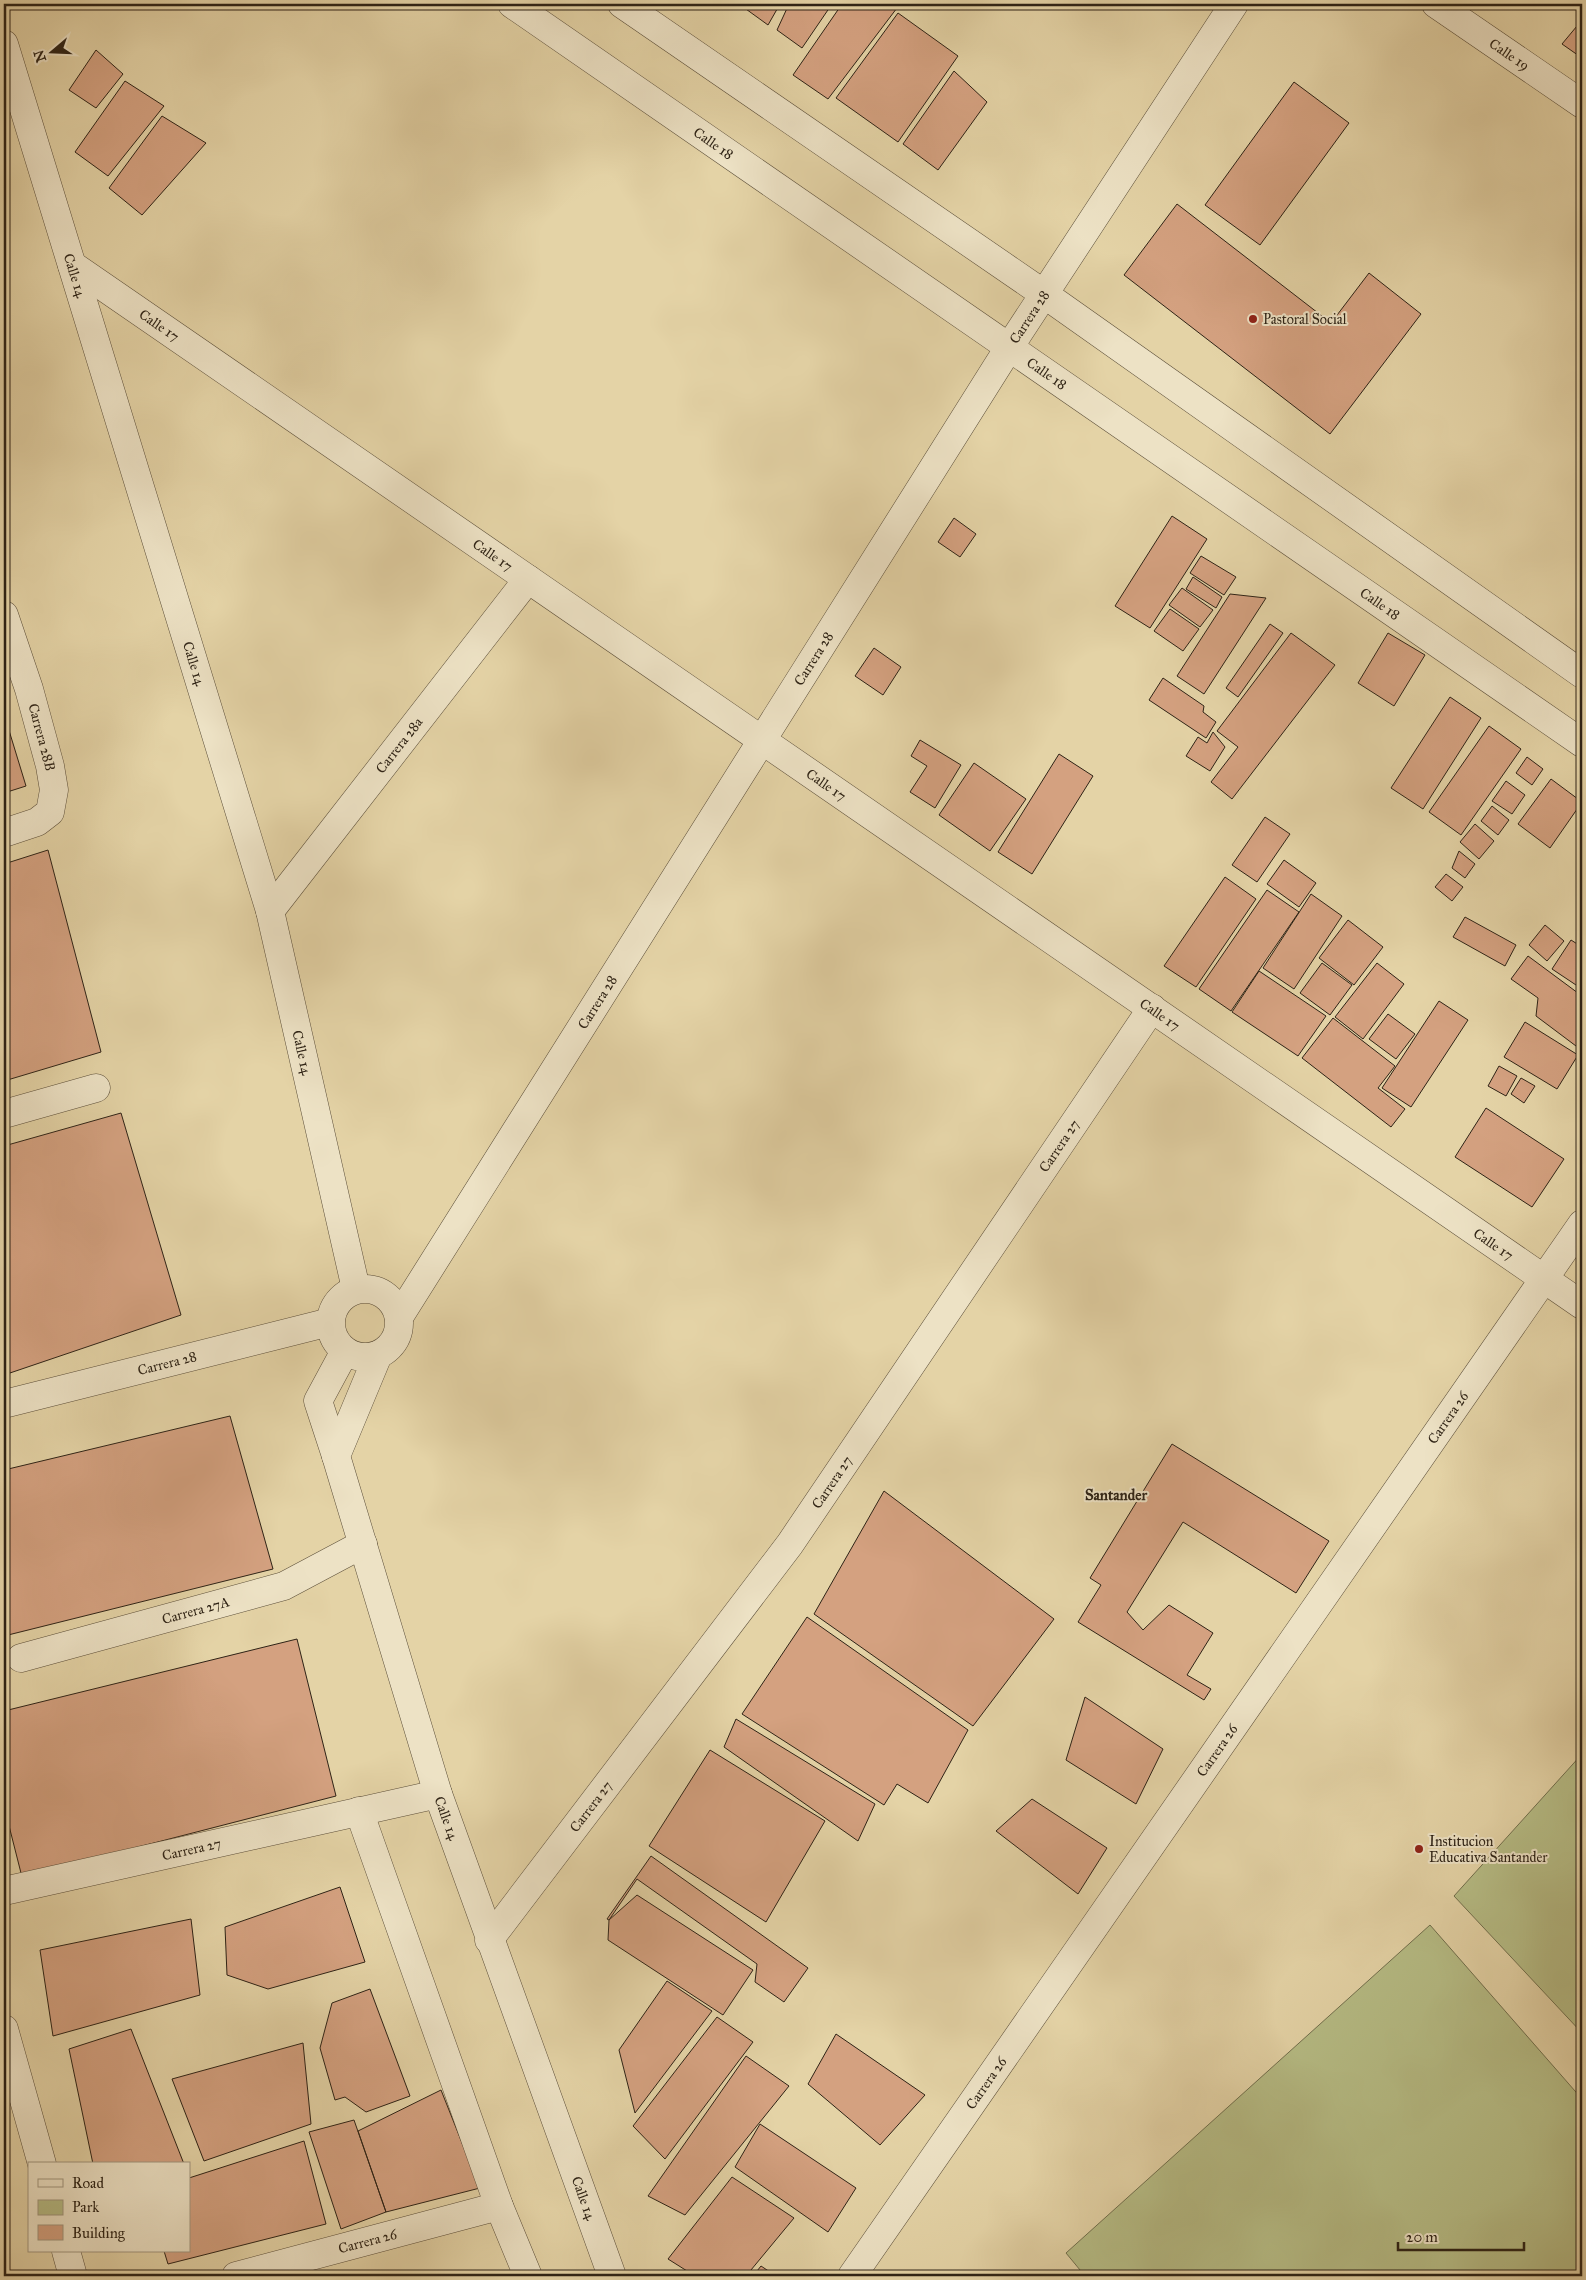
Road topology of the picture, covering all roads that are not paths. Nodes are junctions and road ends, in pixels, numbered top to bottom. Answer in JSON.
{"nodes":[{"id":1,"x":512,"y":4,"type":"edge"},
{"id":2,"x":622,"y":4,"type":"edge"},
{"id":3,"x":1234,"y":4,"type":"edge"},
{"id":4,"x":1436,"y":4,"type":"edge"},
{"id":5,"x":4,"y":44,"type":"edge"},
{"id":6,"x":1582,"y":104,"type":"edge"},
{"id":7,"x":72,"y":265,"type":"junction"},
{"id":8,"x":1044,"y":294,"type":"junction"},
{"id":9,"x":1010,"y":346,"type":"junction"},
{"id":10,"x":528,"y":579,"type":"junction"},
{"id":11,"x":4,"y":614,"type":"edge"},
{"id":12,"x":1582,"y":674,"type":"edge"},
{"id":13,"x":762,"y":740,"type":"junction"},
{"id":14,"x":1582,"y":743,"type":"edge"},
{"id":15,"x":4,"y":833,"type":"edge"},
{"id":16,"x":270,"y":911,"type":"junction"},
{"id":17,"x":1152,"y":1008,"type":"junction"},
{"id":18,"x":96,"y":1088,"type":"dead end"},
{"id":19,"x":4,"y":1114,"type":"edge"},
{"id":20,"x":1582,"y":1224,"type":"edge"},
{"id":21,"x":1543,"y":1278,"type":"junction"},
{"id":22,"x":356,"y":1289,"type":"junction"},
{"id":23,"x":1582,"y":1305,"type":"edge"},
{"id":24,"x":399,"y":1317,"type":"junction"},
{"id":25,"x":330,"y":1322,"type":"junction"},
{"id":26,"x":345,"y":1351,"type":"junction"},
{"id":27,"x":378,"y":1355,"type":"junction"},
{"id":28,"x":4,"y":1404,"type":"edge"},
{"id":29,"x":336,"y":1456,"type":"junction"},
{"id":30,"x":363,"y":1544,"type":"junction"},
{"id":31,"x":21,"y":1658,"type":"dead end"},
{"id":32,"x":438,"y":1794,"type":"junction"},
{"id":33,"x":358,"y":1811,"type":"junction"},
{"id":34,"x":4,"y":1891,"type":"edge"},
{"id":35,"x":490,"y":1940,"type":"junction"},
{"id":36,"x":4,"y":2029,"type":"edge"},
{"id":37,"x":41,"y":2162,"type":"edge"},
{"id":38,"x":499,"y":2206,"type":"junction"},
{"id":39,"x":66,"y":2252,"type":"edge"},
{"id":40,"x":73,"y":2276,"type":"edge"},
{"id":41,"x":236,"y":2276,"type":"edge"},
{"id":42,"x":528,"y":2276,"type":"edge"},
{"id":43,"x":612,"y":2276,"type":"edge"},
{"id":44,"x":852,"y":2276,"type":"edge"}],
"edges":[{"from":1,"to":9,"type":"street","name":"Calle 18"},
{"from":2,"to":8,"type":"street"},
{"from":3,"to":8,"type":"street","name":"Carrera 28"},
{"from":4,"to":6,"type":"street","name":"Calle 19"},
{"from":5,"to":7,"type":"street","name":"Calle 14"},
{"from":7,"to":10,"type":"street","name":"Calle 17"},
{"from":7,"to":16,"type":"street","name":"Calle 14"},
{"from":8,"to":9,"type":"street","name":"Carrera 28"},
{"from":8,"to":12,"type":"street"},
{"from":9,"to":13,"type":"street","name":"Carrera 28"},
{"from":9,"to":14,"type":"street","name":"Calle 18"},
{"from":10,"to":13,"type":"street","name":"Calle 17"},
{"from":10,"to":16,"type":"street","name":"Carrera 28a"},
{"from":11,"to":15,"type":"street","name":"Carrera 28B"},
{"from":13,"to":17,"type":"street","name":"Calle 17"},
{"from":13,"to":24,"type":"street","name":"Carrera 28"},
{"from":16,"to":22,"type":"street","name":"Calle 14"},
{"from":17,"to":21,"type":"street","name":"Calle 17"},
{"from":17,"to":35,"type":"street","name":"Carrera 27"},
{"from":18,"to":19,"type":"street"},
{"from":20,"to":21,"type":"street","name":"Carrera 26"},
{"from":21,"to":23,"type":"street","name":"Calle 17"},
{"from":21,"to":44,"type":"street","name":"Carrera 26"},
{"from":22,"to":24,"type":"street"},
{"from":22,"to":25,"type":"street"},
{"from":24,"to":27,"type":"street"},
{"from":25,"to":26,"type":"street"},
{"from":25,"to":28,"type":"street","name":"Carrera 28"},
{"from":26,"to":27,"type":"street"},
{"from":26,"to":29,"type":"street","name":"Calle 14"},
{"from":27,"to":29,"type":"street"},
{"from":29,"to":30,"type":"street","name":"Calle 14"},
{"from":30,"to":31,"type":"street","name":"Carrera 27A"},
{"from":30,"to":32,"type":"street","name":"Calle 14"},
{"from":32,"to":33,"type":"street","name":"Carrera 27"},
{"from":32,"to":35,"type":"street","name":"Calle 14"},
{"from":33,"to":34,"type":"street","name":"Carrera 27"},
{"from":33,"to":38,"type":"street"},
{"from":35,"to":43,"type":"street","name":"Calle 14"},
{"from":36,"to":37,"type":"street"},
{"from":38,"to":41,"type":"street","name":"Carrera 26"},
{"from":38,"to":42,"type":"street"},
{"from":39,"to":40,"type":"street"}]}
